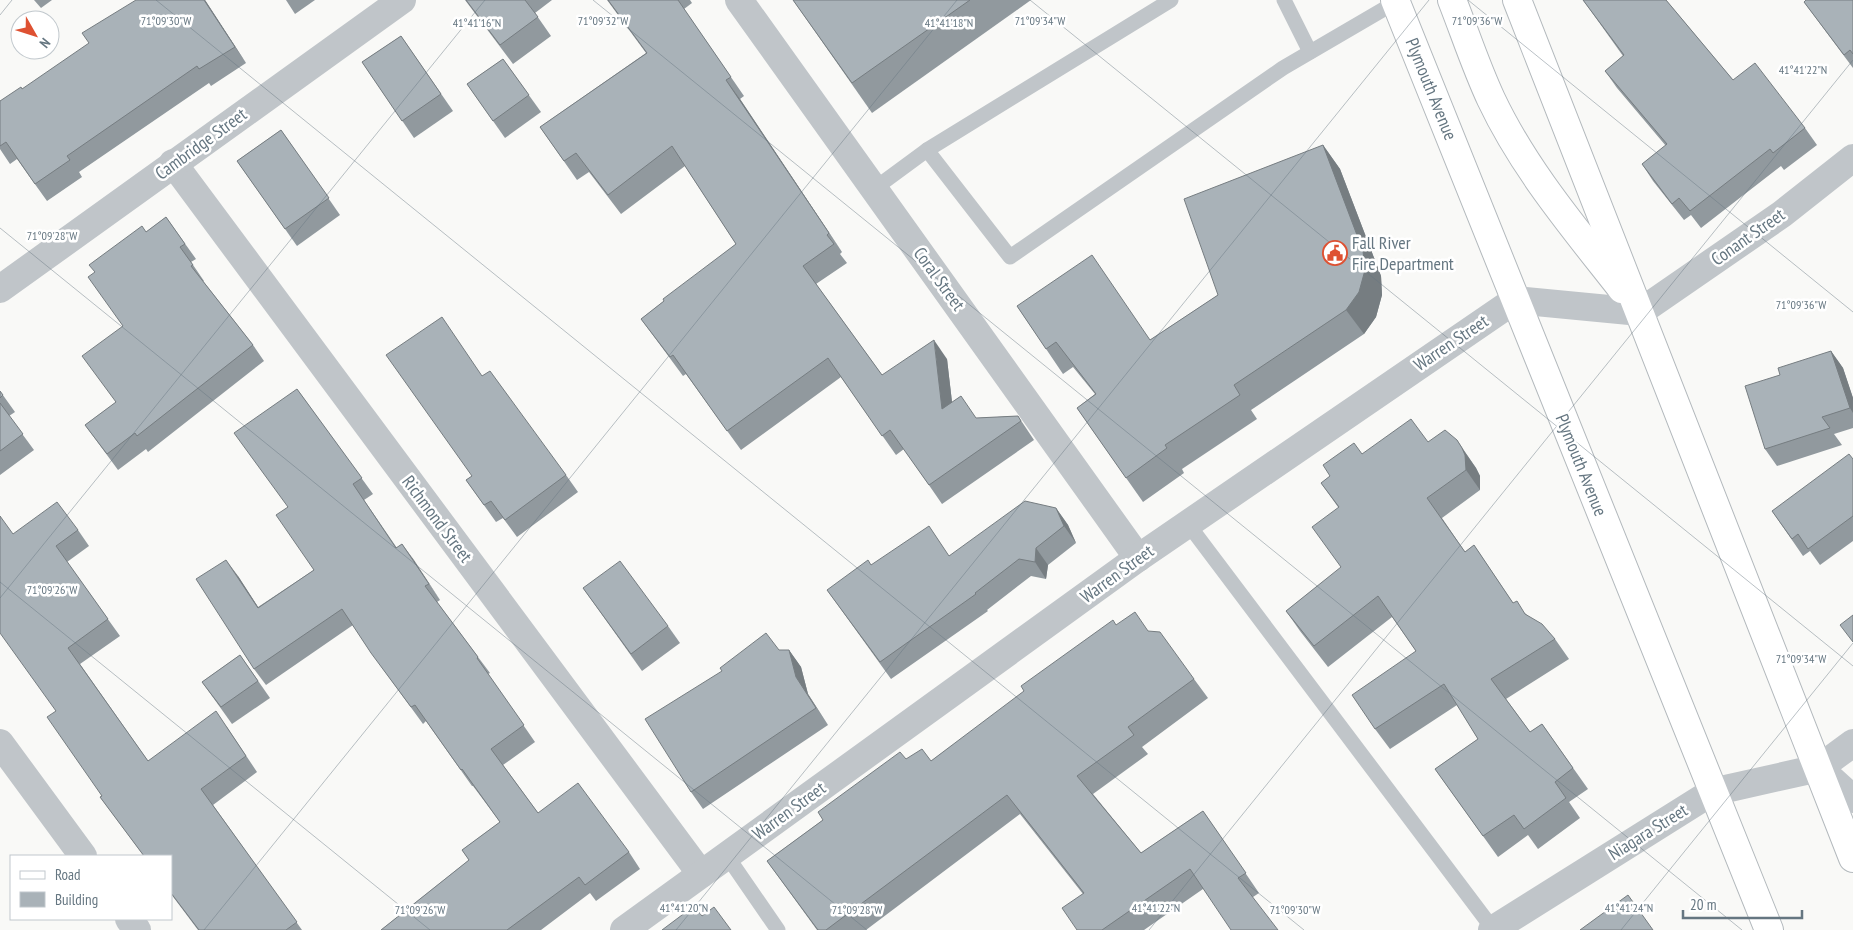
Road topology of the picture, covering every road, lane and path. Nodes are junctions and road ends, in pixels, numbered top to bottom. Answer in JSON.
{"nodes":[{"id":1,"x":402,"y":0,"type":"edge"},
{"id":2,"x":739,"y":0,"type":"edge"},
{"id":3,"x":1171,"y":0,"type":"edge"},
{"id":4,"x":1284,"y":0,"type":"edge"},
{"id":5,"x":1452,"y":0,"type":"edge"},
{"id":6,"x":1517,"y":0,"type":"edge"},
{"id":7,"x":1396,"y":1,"type":"edge"},
{"id":8,"x":1310,"y":52,"type":"junction"},
{"id":9,"x":927,"y":150,"type":"junction"},
{"id":10,"x":1853,"y":158,"type":"edge"},
{"id":11,"x":173,"y":163,"type":"junction"},
{"id":12,"x":874,"y":189,"type":"junction"},
{"id":13,"x":0,"y":289,"type":"edge"},
{"id":14,"x":1515,"y":300,"type":"junction"},
{"id":15,"x":1640,"y":312,"type":"junction"},
{"id":16,"x":1188,"y":524,"type":"junction"},
{"id":17,"x":1138,"y":558,"type":"junction"},
{"id":18,"x":0,"y":743,"type":"edge"},
{"id":19,"x":1853,"y":743,"type":"edge"},
{"id":20,"x":1818,"y":768,"type":"junction"},
{"id":21,"x":1712,"y":792,"type":"junction"},
{"id":22,"x":1853,"y":799,"type":"edge"},
{"id":23,"x":82,"y":855,"type":"edge"},
{"id":24,"x":727,"y":856,"type":"junction"},
{"id":25,"x":1853,"y":858,"type":"edge"},
{"id":26,"x":701,"y":874,"type":"junction"},
{"id":27,"x":624,"y":930,"type":"edge"},
{"id":28,"x":778,"y":930,"type":"edge"},
{"id":29,"x":1493,"y":930,"type":"edge"},
{"id":30,"x":1768,"y":930,"type":"edge"}],
"edges":[{"from":1,"to":11,"type":"street","name":"Cambridge Street"},
{"from":2,"to":12,"type":"street","name":"Coral Street"},
{"from":3,"to":9,"type":"lane"},
{"from":4,"to":8,"type":"lane"},
{"from":5,"to":15,"type":"main road"},
{"from":6,"to":15,"type":"main road"},
{"from":7,"to":8,"type":"lane"},
{"from":7,"to":14,"type":"main road","name":"Plymouth Avenue"},
{"from":8,"to":9,"type":"lane"},
{"from":9,"to":12,"type":"lane"},
{"from":10,"to":15,"type":"street","name":"Conant Street"},
{"from":11,"to":13,"type":"street","name":"Cambridge Street"},
{"from":11,"to":26,"type":"street","name":"Richmond Street"},
{"from":12,"to":17,"type":"street","name":"Coral Street"},
{"from":14,"to":15,"type":"street"},
{"from":14,"to":16,"type":"street","name":"Warren Street"},
{"from":14,"to":21,"type":"main road","name":"Plymouth Avenue"},
{"from":15,"to":20,"type":"main road"},
{"from":16,"to":17,"type":"street","name":"Warren Street"},
{"from":16,"to":29,"type":"lane"},
{"from":17,"to":24,"type":"street","name":"Warren Street"},
{"from":18,"to":23,"type":"street"},
{"from":19,"to":20,"type":"street"},
{"from":20,"to":21,"type":"street","name":"Niagara Street"},
{"from":20,"to":22,"type":"street"},
{"from":20,"to":25,"type":"main road"},
{"from":21,"to":29,"type":"street","name":"Niagara Street"},
{"from":21,"to":30,"type":"main road","name":"Plymouth Avenue"},
{"from":24,"to":26,"type":"street","name":"Warren Street"},
{"from":24,"to":28,"type":"lane"},
{"from":26,"to":27,"type":"street","name":"Warren Street"}]}
